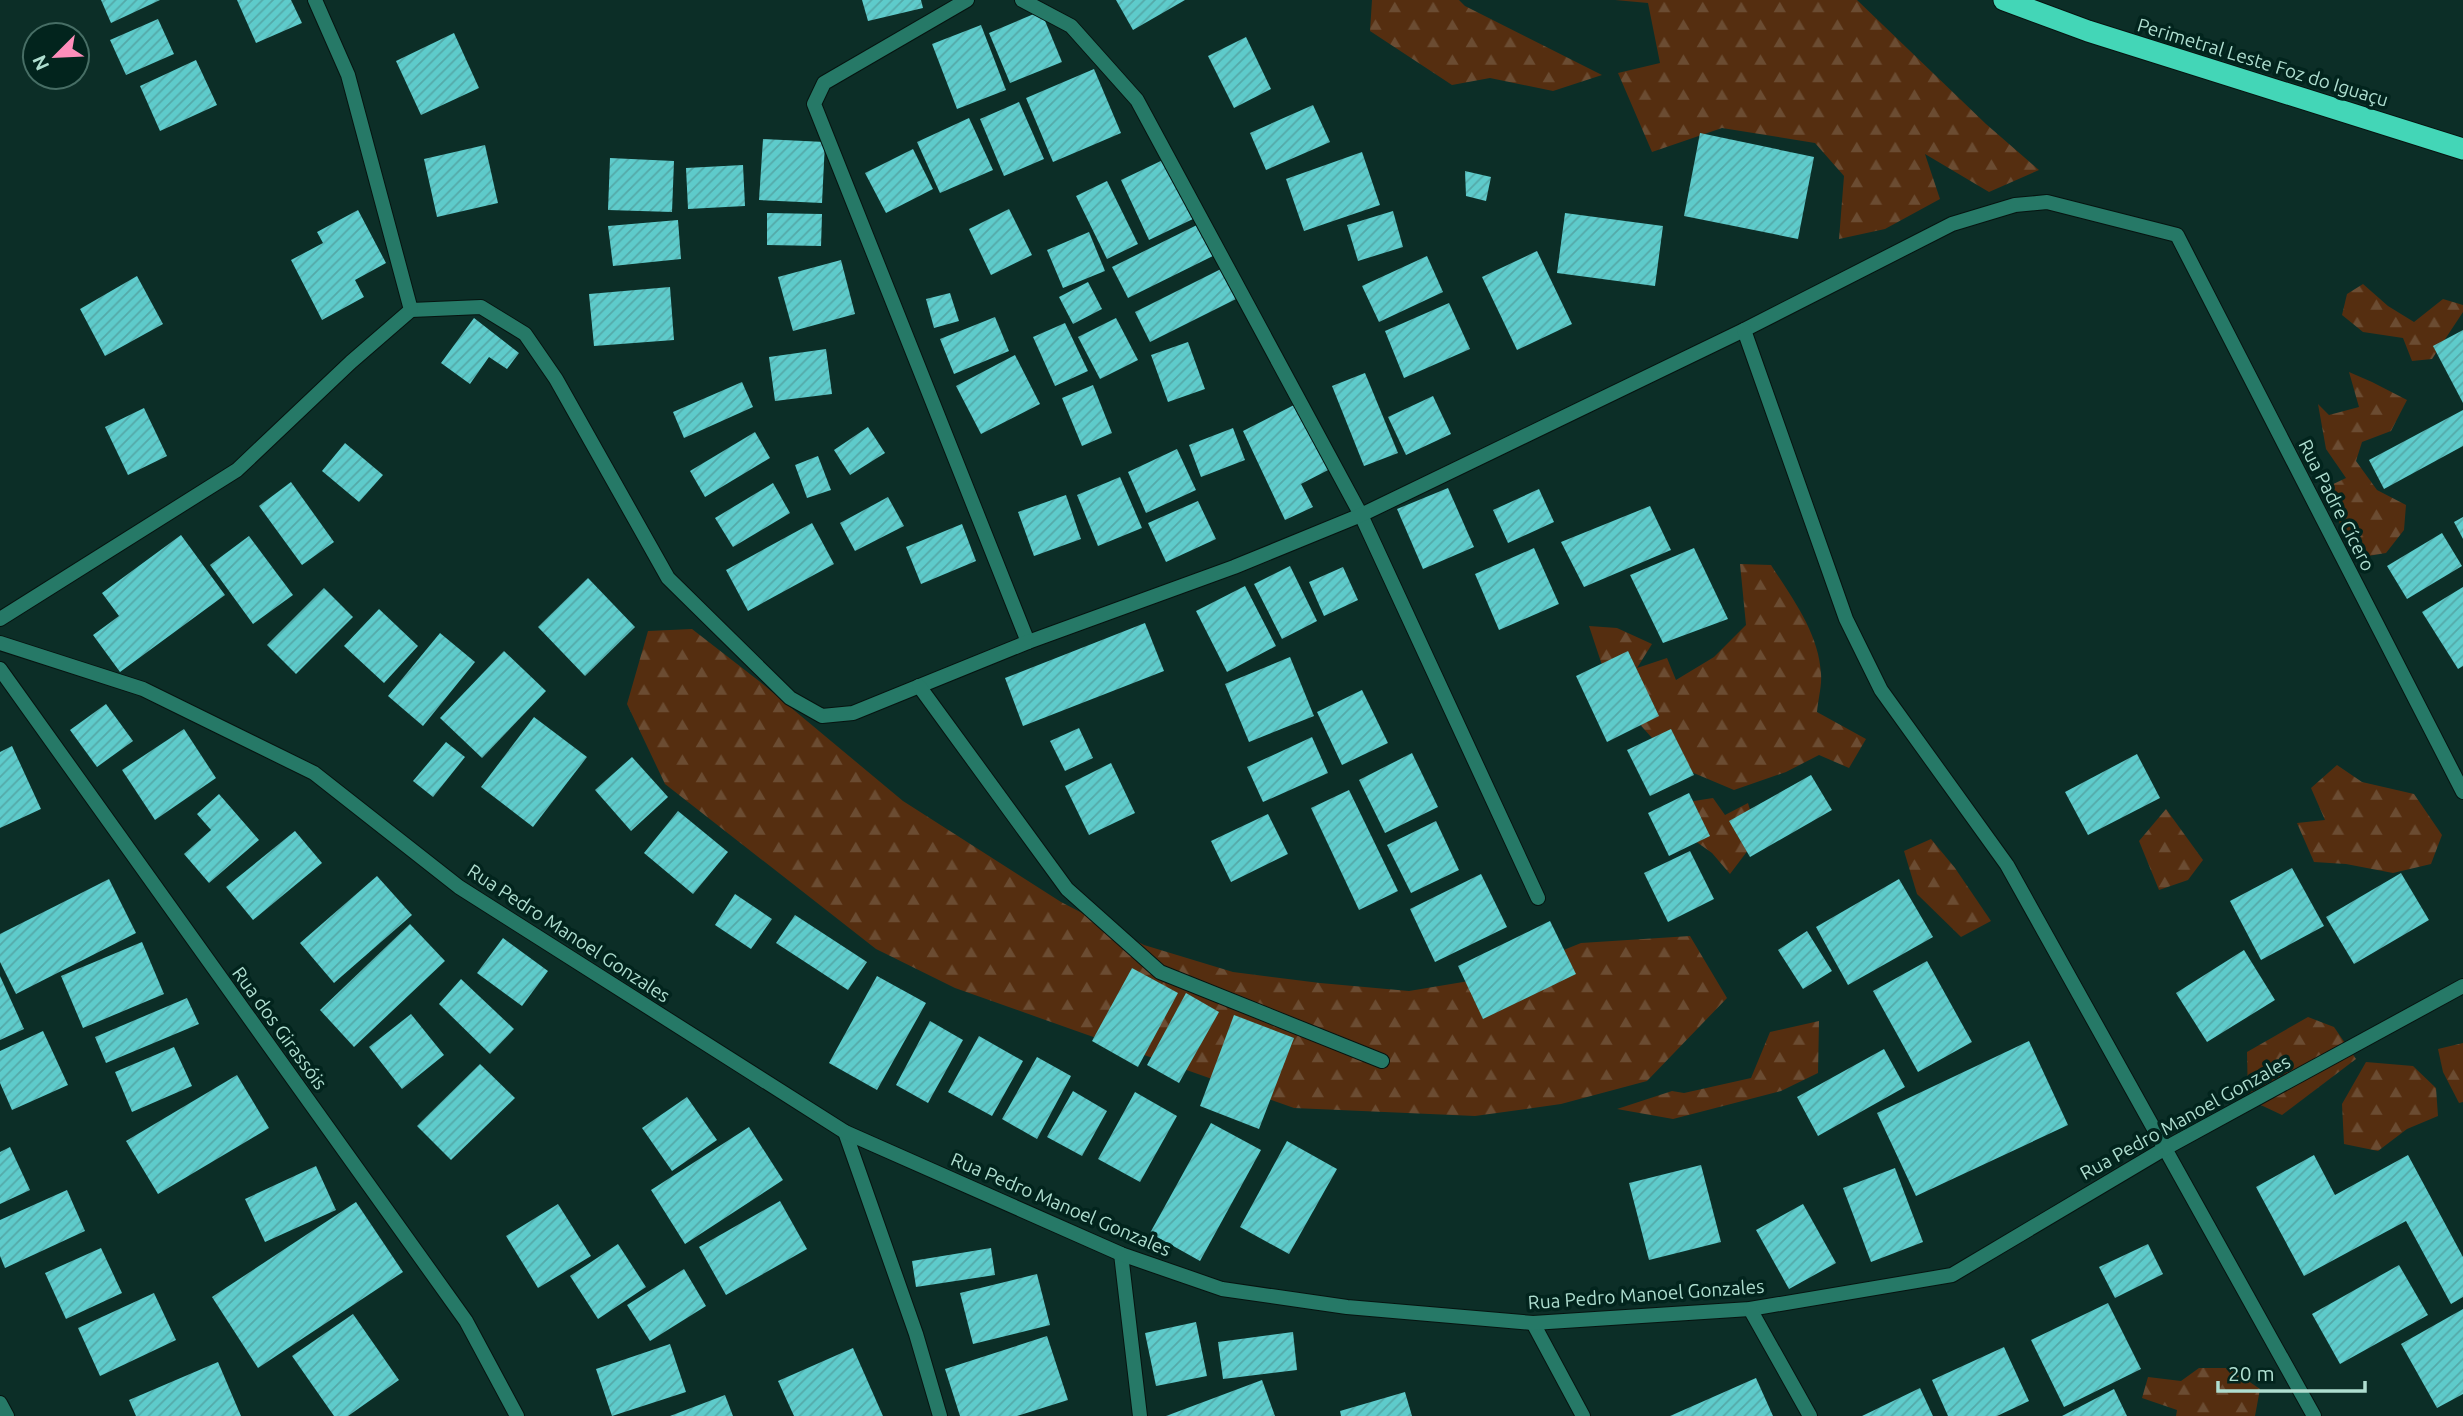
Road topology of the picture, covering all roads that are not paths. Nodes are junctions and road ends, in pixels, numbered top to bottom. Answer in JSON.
{"nodes":[{"id":1,"x":315,"y":0,"type":"edge"},
{"id":2,"x":967,"y":0,"type":"edge"},
{"id":3,"x":1022,"y":0,"type":"edge"},
{"id":4,"x":2004,"y":0,"type":"edge"},
{"id":5,"x":2428,"y":138,"type":"junction"},
{"id":6,"x":2463,"y":149,"type":"edge"},
{"id":7,"x":2463,"y":156,"type":"edge"},
{"id":8,"x":411,"y":310,"type":"junction"},
{"id":9,"x":1744,"y":330,"type":"junction"},
{"id":10,"x":1361,"y":515,"type":"junction"},
{"id":11,"x":0,"y":619,"type":"edge"},
{"id":12,"x":1028,"y":642,"type":"junction"},
{"id":13,"x":0,"y":643,"type":"edge"},
{"id":14,"x":0,"y":669,"type":"edge"},
{"id":15,"x":919,"y":686,"type":"junction"},
{"id":16,"x":2463,"y":792,"type":"edge"},
{"id":17,"x":1538,"y":898,"type":"dead end"},
{"id":18,"x":2463,"y":986,"type":"edge"},
{"id":19,"x":1382,"y":1061,"type":"dead end"},
{"id":20,"x":845,"y":1132,"type":"junction"},
{"id":21,"x":2164,"y":1149,"type":"junction"},
{"id":22,"x":1121,"y":1254,"type":"junction"},
{"id":23,"x":1750,"y":1309,"type":"junction"},
{"id":24,"x":1533,"y":1322,"type":"junction"},
{"id":25,"x":0,"y":1403,"type":"edge"},
{"id":26,"x":7,"y":1416,"type":"edge"},
{"id":27,"x":517,"y":1416,"type":"edge"},
{"id":28,"x":940,"y":1416,"type":"edge"},
{"id":29,"x":1140,"y":1416,"type":"edge"},
{"id":30,"x":1583,"y":1416,"type":"edge"},
{"id":31,"x":1810,"y":1416,"type":"edge"},
{"id":32,"x":2314,"y":1416,"type":"edge"}],
"edges":[{"from":1,"to":8,"type":"street"},
{"from":2,"to":12,"type":"street"},
{"from":3,"to":10,"type":"street"},
{"from":4,"to":5,"type":"highway","name":"Perimetral Leste Foz do Iguaçu"},
{"from":5,"to":6,"type":"highway","name":"Perimetral Leste Foz do Iguaçu"},
{"from":5,"to":7,"type":"highway","name":"Perimetral Leste Foz do Iguaçu"},
{"from":8,"to":11,"type":"street"},
{"from":8,"to":15,"type":"street"},
{"from":9,"to":10,"type":"street"},
{"from":9,"to":16,"type":"street","name":"Rua Padre Cícero"},
{"from":9,"to":21,"type":"street"},
{"from":10,"to":12,"type":"street"},
{"from":10,"to":17,"type":"street"},
{"from":12,"to":15,"type":"street"},
{"from":13,"to":20,"type":"street","name":"Rua Pedro Manoel Gonzales"},
{"from":14,"to":27,"type":"street","name":"Rua dos Girassóis"},
{"from":15,"to":19,"type":"street"},
{"from":18,"to":21,"type":"street","name":"Rua Pedro Manoel Gonzales"},
{"from":20,"to":22,"type":"street","name":"Rua Pedro Manoel Gonzales"},
{"from":20,"to":28,"type":"street"},
{"from":21,"to":23,"type":"street","name":"Rua Pedro Manoel Gonzales"},
{"from":21,"to":32,"type":"street"},
{"from":22,"to":24,"type":"street","name":"Rua Pedro Manoel Gonzales"},
{"from":22,"to":29,"type":"street"},
{"from":23,"to":24,"type":"street","name":"Rua Pedro Manoel Gonzales"},
{"from":23,"to":31,"type":"street"},
{"from":24,"to":30,"type":"street"},
{"from":25,"to":26,"type":"street"}]}
